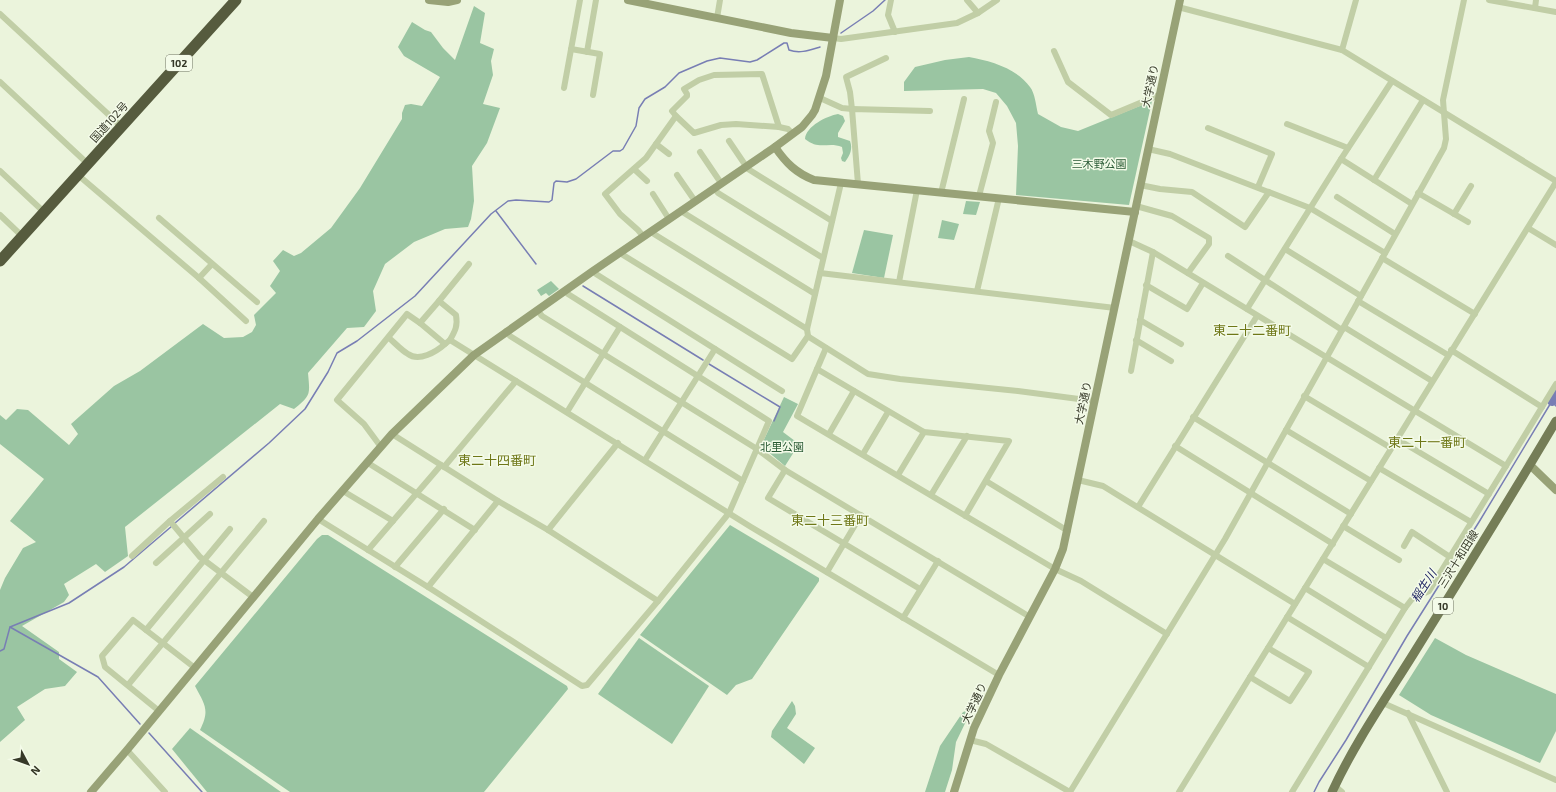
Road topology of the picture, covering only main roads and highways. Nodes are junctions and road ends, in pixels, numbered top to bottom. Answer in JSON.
{"nodes":[{"id":1,"x":236,"y":0,"type":"edge"},
{"id":2,"x":0,"y":260,"type":"edge"},
{"id":3,"x":1556,"y":420,"type":"edge"},
{"id":4,"x":1336,"y":790,"type":"edge"}],
"edges":[{"from":1,"to":2,"type":"highway","name":"国道102号","number":"102"},
{"from":3,"to":4,"type":"main road","name":"三沢十和田線","number":"10"}]}
